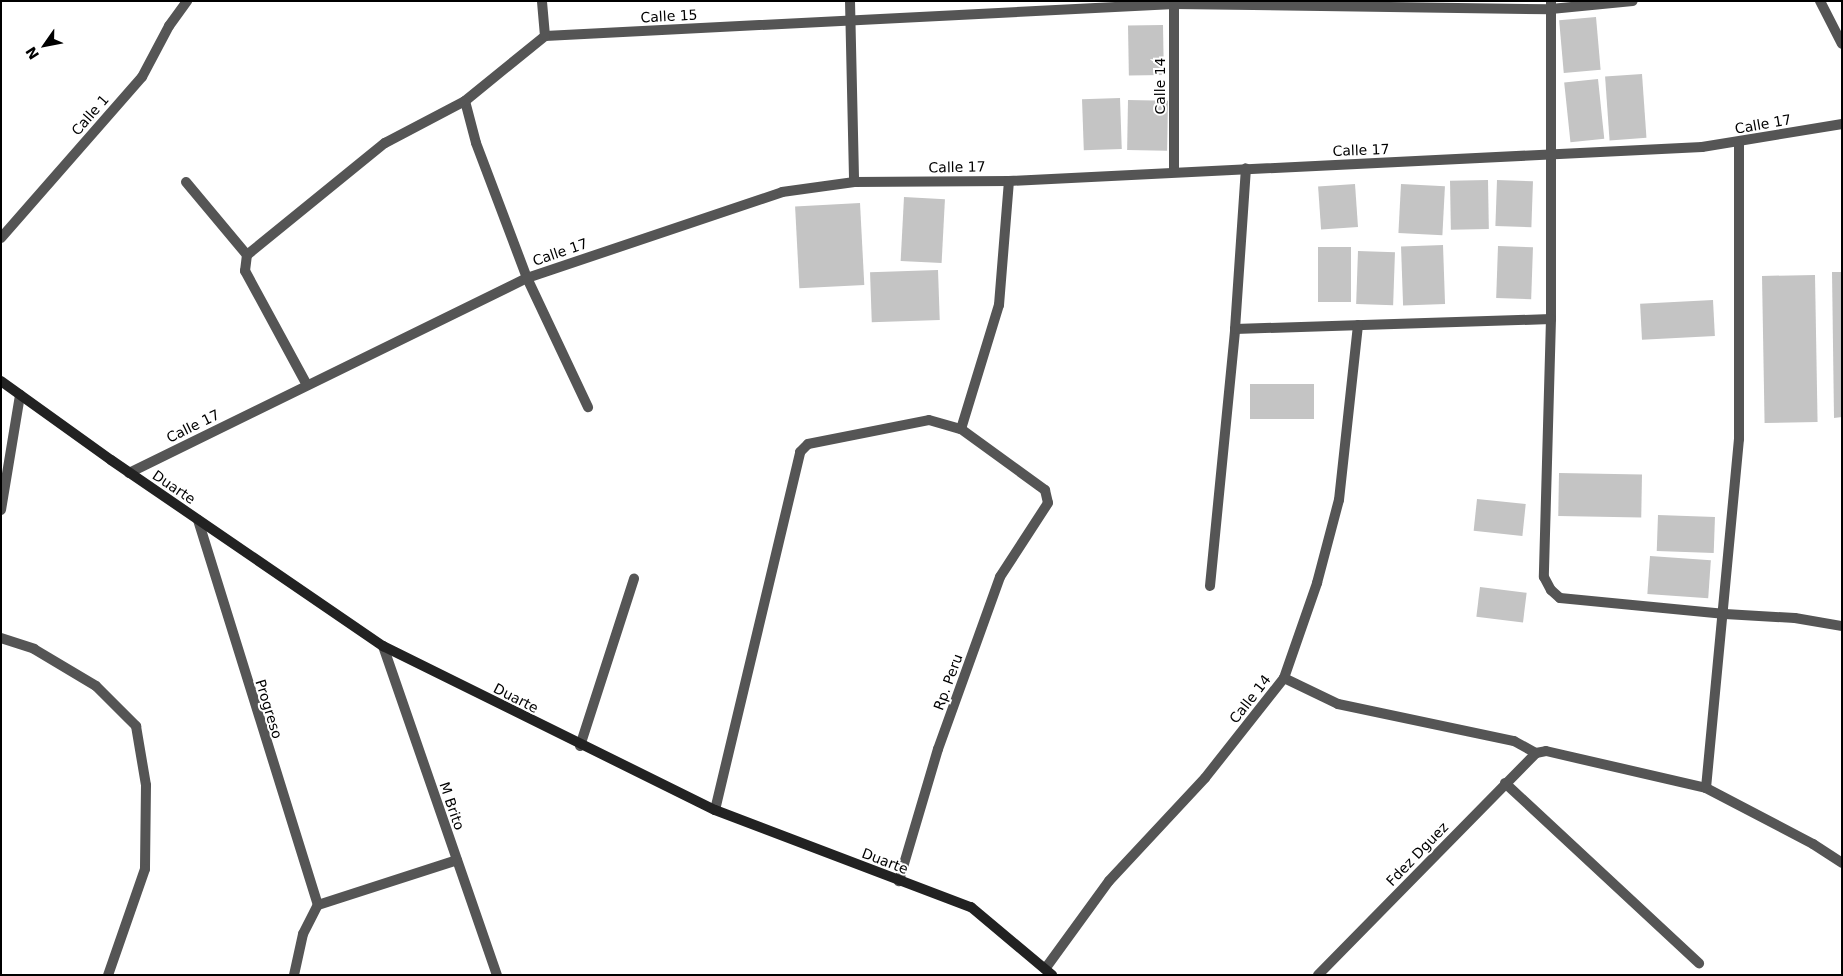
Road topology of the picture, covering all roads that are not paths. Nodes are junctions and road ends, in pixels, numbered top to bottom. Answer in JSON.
{"nodes":[{"id":1,"x":187,"y":1,"type":"edge"},
{"id":2,"x":542,"y":1,"type":"edge"},
{"id":3,"x":850,"y":1,"type":"edge"},
{"id":4,"x":1633,"y":1,"type":"edge"},
{"id":5,"x":1820,"y":1,"type":"edge"},
{"id":6,"x":1174,"y":3,"type":"edge"},
{"id":7,"x":1551,"y":5,"type":"edge"},
{"id":8,"x":851,"y":20,"type":"junction"},
{"id":9,"x":545,"y":36,"type":"junction"},
{"id":10,"x":1842,"y":44,"type":"edge"},
{"id":11,"x":465,"y":101,"type":"junction"},
{"id":12,"x":1842,"y":124,"type":"edge"},
{"id":13,"x":1739,"y":143,"type":"junction"},
{"id":14,"x":1551,"y":157,"type":"junction"},
{"id":15,"x":1246,"y":168,"type":"junction"},
{"id":16,"x":1174,"y":171,"type":"junction"},
{"id":17,"x":1009,"y":180,"type":"junction"},
{"id":18,"x":186,"y":182,"type":"dead end"},
{"id":19,"x":854,"y":182,"type":"junction"},
{"id":20,"x":1,"y":238,"type":"edge"},
{"id":21,"x":247,"y":255,"type":"junction"},
{"id":22,"x":527,"y":278,"type":"junction"},
{"id":23,"x":1551,"y":319,"type":"junction"},
{"id":24,"x":1358,"y":325,"type":"junction"},
{"id":25,"x":1235,"y":329,"type":"junction"},
{"id":26,"x":1,"y":381,"type":"edge"},
{"id":27,"x":306,"y":385,"type":"junction"},
{"id":28,"x":20,"y":395,"type":"junction"},
{"id":29,"x":588,"y":407,"type":"dead end"},
{"id":30,"x":961,"y":429,"type":"junction"},
{"id":31,"x":129,"y":473,"type":"junction"},
{"id":32,"x":1,"y":510,"type":"edge"},
{"id":33,"x":198,"y":520,"type":"junction"},
{"id":34,"x":634,"y":578,"type":"dead end"},
{"id":35,"x":1210,"y":586,"type":"dead end"},
{"id":36,"x":1724,"y":614,"type":"junction"},
{"id":37,"x":1842,"y":626,"type":"edge"},
{"id":38,"x":1,"y":638,"type":"edge"},
{"id":39,"x":382,"y":646,"type":"junction"},
{"id":40,"x":1284,"y":678,"type":"junction"},
{"id":41,"x":580,"y":746,"type":"junction"},
{"id":42,"x":1536,"y":753,"type":"junction"},
{"id":43,"x":1505,"y":783,"type":"junction"},
{"id":44,"x":1706,"y":788,"type":"junction"},
{"id":45,"x":715,"y":810,"type":"junction"},
{"id":46,"x":457,"y":860,"type":"junction"},
{"id":47,"x":1842,"y":863,"type":"edge"},
{"id":48,"x":899,"y":881,"type":"junction"},
{"id":49,"x":318,"y":905,"type":"junction"},
{"id":50,"x":1699,"y":963,"type":"dead end"},
{"id":51,"x":1048,"y":972,"type":"edge"},
{"id":52,"x":108,"y":975,"type":"edge"},
{"id":53,"x":294,"y":975,"type":"edge"},
{"id":54,"x":497,"y":975,"type":"edge"},
{"id":55,"x":1318,"y":975,"type":"edge"}],
"edges":[{"from":1,"to":20,"type":"street","name":"Calle 1"},
{"from":2,"to":9,"type":"street"},
{"from":3,"to":8,"type":"street"},
{"from":4,"to":7,"type":"street","name":"Calle 15"},
{"from":5,"to":10,"type":"street"},
{"from":6,"to":7,"type":"street","name":"Calle 15"},
{"from":6,"to":8,"type":"street","name":"Calle 15"},
{"from":6,"to":16,"type":"street","name":"Calle 14"},
{"from":7,"to":14,"type":"street"},
{"from":8,"to":9,"type":"street","name":"Calle 15"},
{"from":8,"to":19,"type":"street"},
{"from":9,"to":11,"type":"street"},
{"from":11,"to":21,"type":"street"},
{"from":11,"to":22,"type":"street"},
{"from":12,"to":13,"type":"street","name":"Calle 17"},
{"from":13,"to":14,"type":"street","name":"Calle 17"},
{"from":13,"to":36,"type":"street"},
{"from":14,"to":15,"type":"street","name":"Calle 17"},
{"from":14,"to":23,"type":"street"},
{"from":15,"to":16,"type":"street","name":"Calle 17"},
{"from":15,"to":25,"type":"street"},
{"from":16,"to":17,"type":"street","name":"Calle 17"},
{"from":17,"to":19,"type":"street","name":"Calle 17"},
{"from":17,"to":30,"type":"street"},
{"from":18,"to":21,"type":"street"},
{"from":19,"to":22,"type":"street","name":"Calle 17"},
{"from":21,"to":27,"type":"street"},
{"from":22,"to":27,"type":"street","name":"Calle 17"},
{"from":22,"to":29,"type":"street"},
{"from":23,"to":24,"type":"street"},
{"from":23,"to":36,"type":"street"},
{"from":24,"to":25,"type":"street"},
{"from":24,"to":40,"type":"street","name":"Calle 14"},
{"from":25,"to":35,"type":"street"},
{"from":26,"to":28,"type":"street","name":"Duarte"},
{"from":27,"to":31,"type":"street","name":"Calle 17"},
{"from":28,"to":31,"type":"street","name":"Duarte"},
{"from":28,"to":32,"type":"street"},
{"from":30,"to":45,"type":"street"},
{"from":30,"to":48,"type":"street","name":"Rp. Peru"},
{"from":31,"to":33,"type":"street","name":"Duarte"},
{"from":33,"to":39,"type":"street","name":"Duarte"},
{"from":33,"to":49,"type":"street","name":"Progreso"},
{"from":34,"to":41,"type":"street"},
{"from":36,"to":37,"type":"street"},
{"from":36,"to":44,"type":"street"},
{"from":38,"to":52,"type":"street"},
{"from":39,"to":41,"type":"street","name":"Duarte"},
{"from":39,"to":46,"type":"street","name":"M Brito"},
{"from":40,"to":42,"type":"street"},
{"from":40,"to":51,"type":"street","name":"Calle 14"},
{"from":41,"to":45,"type":"street","name":"Duarte"},
{"from":42,"to":43,"type":"street","name":"Fdez Dguez"},
{"from":42,"to":44,"type":"street"},
{"from":43,"to":50,"type":"street"},
{"from":43,"to":55,"type":"street","name":"Fdez Dguez"},
{"from":44,"to":47,"type":"street"},
{"from":45,"to":48,"type":"street","name":"Duarte"},
{"from":46,"to":49,"type":"street"},
{"from":46,"to":54,"type":"street","name":"M Brito"},
{"from":48,"to":51,"type":"street","name":"Duarte"},
{"from":49,"to":53,"type":"street"}]}
